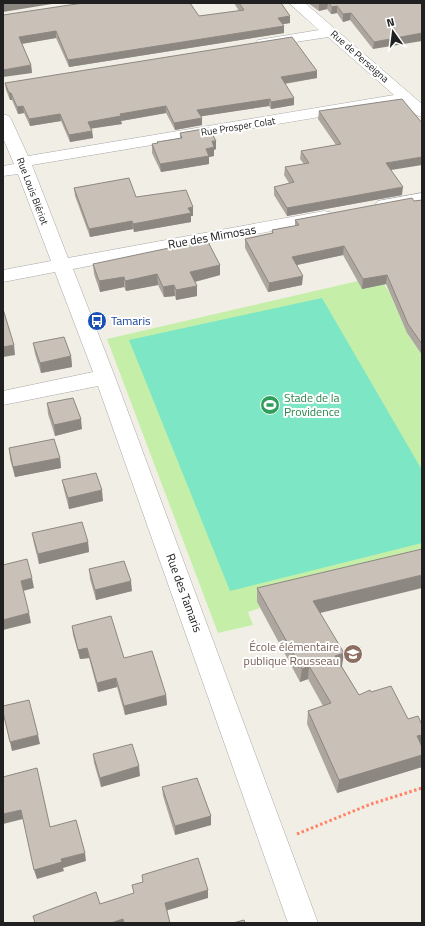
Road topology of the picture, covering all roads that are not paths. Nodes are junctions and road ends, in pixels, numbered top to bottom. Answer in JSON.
{"nodes":[{"id":1,"x":296,"y":3,"type":"edge"},
{"id":2,"x":331,"y":32,"type":"junction"},
{"id":3,"x":245,"y":45,"type":"edge"},
{"id":4,"x":407,"y":98,"type":"junction"},
{"id":5,"x":422,"y":112,"type":"edge"},
{"id":6,"x":3,"y":118,"type":"edge"},
{"id":7,"x":23,"y":165,"type":"junction"},
{"id":8,"x":3,"y":171,"type":"edge"},
{"id":9,"x":422,"y":198,"type":"edge"},
{"id":10,"x":367,"y":208,"type":"edge"},
{"id":11,"x":343,"y":213,"type":"edge"},
{"id":12,"x":62,"y":264,"type":"junction"},
{"id":13,"x":3,"y":276,"type":"edge"},
{"id":14,"x":105,"y":377,"type":"junction"},
{"id":15,"x":3,"y":398,"type":"edge"},
{"id":16,"x":303,"y":923,"type":"edge"}],
"edges":[{"from":1,"to":2,"type":"street","name":"Rue de Perseigna"},
{"from":2,"to":3,"type":"street"},
{"from":2,"to":4,"type":"street","name":"Rue de Perseigna"},
{"from":4,"to":5,"type":"street","name":"Rue de Perseigna"},
{"from":4,"to":7,"type":"street","name":"Rue Prosper Colat"},
{"from":6,"to":7,"type":"street","name":"Rue Louis Blériot"},
{"from":7,"to":8,"type":"street","name":"Rue Prosper Colat"},
{"from":7,"to":12,"type":"street","name":"Rue Louis Blériot"},
{"from":9,"to":10,"type":"street"},
{"from":11,"to":12,"type":"street","name":"Rue des Mimosas"},
{"from":12,"to":13,"type":"street","name":"Rue des Mimosas"},
{"from":12,"to":14,"type":"street","name":"Rue des Tamaris"},
{"from":14,"to":15,"type":"street"},
{"from":14,"to":16,"type":"street","name":"Rue des Tamaris"}]}
